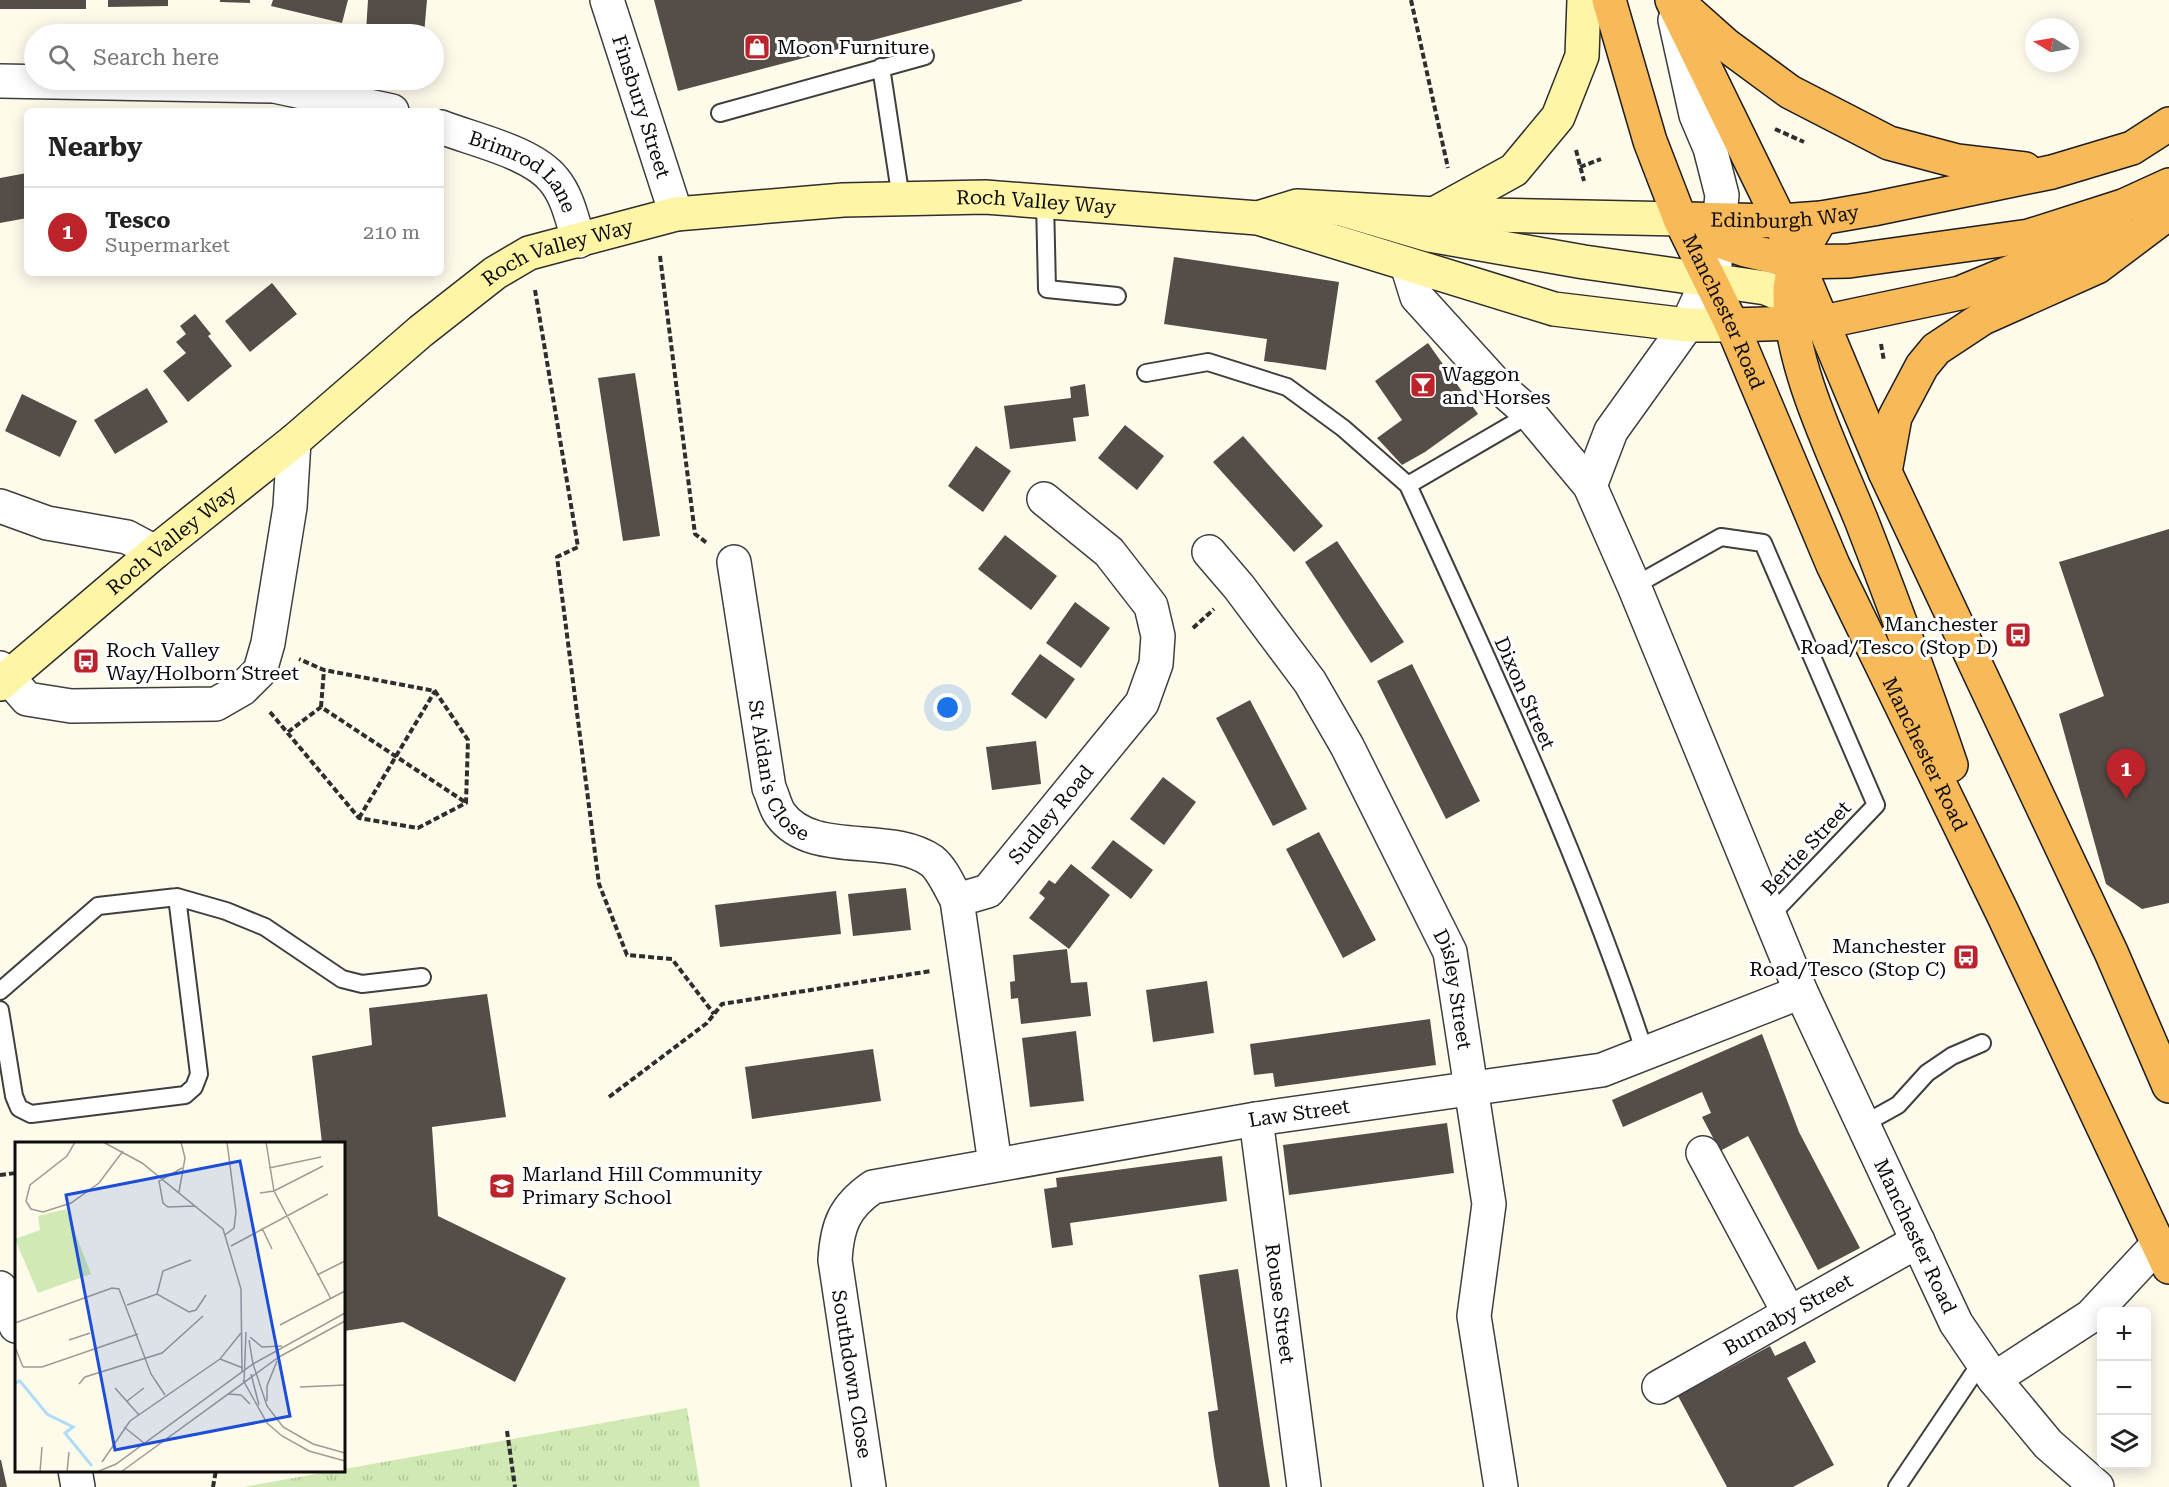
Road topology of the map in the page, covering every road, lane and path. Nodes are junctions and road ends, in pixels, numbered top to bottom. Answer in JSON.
{"nodes":[{"id":1,"x":607,"y":0,"type":"edge"},
{"id":2,"x":1411,"y":0,"type":"edge"},
{"id":3,"x":1584,"y":0,"type":"edge"},
{"id":4,"x":1609,"y":0,"type":"edge"},
{"id":5,"x":1672,"y":0,"type":"edge"},
{"id":6,"x":925,"y":56,"type":"dead end"},
{"id":7,"x":881,"y":67,"type":"junction"},
{"id":8,"x":0,"y":81,"type":"edge"},
{"id":9,"x":24,"y":81,"type":"edge"},
{"id":10,"x":293,"y":90,"type":"edge"},
{"id":11,"x":378,"y":108,"type":"edge"},
{"id":12,"x":720,"y":113,"type":"dead end"},
{"id":13,"x":1437,"y":119,"type":"dead end"},
{"id":14,"x":2169,"y":124,"type":"edge"},
{"id":15,"x":444,"y":128,"type":"edge"},
{"id":16,"x":1601,"y":159,"type":"dead end"},
{"id":17,"x":1580,"y":166,"type":"dead end"},
{"id":18,"x":2052,"y":172,"type":"junction"},
{"id":19,"x":2169,"y":185,"type":"edge"},
{"id":20,"x":902,"y":199,"type":"junction"},
{"id":21,"x":1045,"y":201,"type":"junction"},
{"id":22,"x":2169,"y":207,"type":"edge"},
{"id":23,"x":2169,"y":213,"type":"edge"},
{"id":24,"x":666,"y":217,"type":"junction"},
{"id":25,"x":1258,"y":218,"type":"junction"},
{"id":26,"x":1821,"y":218,"type":"junction"},
{"id":27,"x":1419,"y":219,"type":"junction"},
{"id":28,"x":1680,"y":219,"type":"junction"},
{"id":29,"x":1780,"y":221,"type":"junction"},
{"id":30,"x":1718,"y":230,"type":"junction"},
{"id":31,"x":579,"y":241,"type":"junction"},
{"id":32,"x":529,"y":253,"type":"junction"},
{"id":33,"x":1797,"y":262,"type":"junction"},
{"id":34,"x":1407,"y":265,"type":"junction"},
{"id":35,"x":1709,"y":279,"type":"junction"},
{"id":36,"x":1117,"y":296,"type":"dead end"},
{"id":37,"x":1790,"y":311,"type":"junction"},
{"id":38,"x":1823,"y":322,"type":"junction"},
{"id":39,"x":1687,"y":325,"type":"junction"},
{"id":40,"x":1732,"y":325,"type":"junction"},
{"id":41,"x":1146,"y":373,"type":"dead end"},
{"id":42,"x":1530,"y":414,"type":"junction"},
{"id":43,"x":294,"y":441,"type":"junction"},
{"id":44,"x":1885,"y":472,"type":"junction"},
{"id":45,"x":1408,"y":485,"type":"junction"},
{"id":46,"x":1590,"y":486,"type":"junction"},
{"id":47,"x":1044,"y":499,"type":"dead end"},
{"id":48,"x":0,"y":506,"type":"edge"},
{"id":49,"x":155,"y":552,"type":"junction"},
{"id":50,"x":1209,"y":552,"type":"dead end"},
{"id":51,"x":734,"y":562,"type":"joint"},
{"id":52,"x":1634,"y":586,"type":"junction"},
{"id":53,"x":1239,"y":587,"type":"junction"},
{"id":54,"x":1158,"y":636,"type":"junction"},
{"id":55,"x":268,"y":643,"type":"junction"},
{"id":56,"x":324,"y":670,"type":"junction"},
{"id":57,"x":3,"y":677,"type":"edge"},
{"id":58,"x":435,"y":690,"type":"junction"},
{"id":59,"x":230,"y":696,"type":"junction"},
{"id":60,"x":321,"y":707,"type":"junction"},
{"id":61,"x":288,"y":732,"type":"junction"},
{"id":62,"x":396,"y":756,"type":"junction"},
{"id":63,"x":466,"y":802,"type":"junction"},
{"id":64,"x":359,"y":818,"type":"junction"},
{"id":65,"x":177,"y":897,"type":"junction"},
{"id":66,"x":957,"y":900,"type":"junction"},
{"id":67,"x":2003,"y":914,"type":"junction"},
{"id":68,"x":1769,"y":917,"type":"junction"},
{"id":69,"x":966,"y":966,"type":"junction"},
{"id":70,"x":422,"y":977,"type":"dead end"},
{"id":71,"x":0,"y":991,"type":"edge"},
{"id":72,"x":1800,"y":992,"type":"junction"},
{"id":73,"x":0,"y":1010,"type":"edge"},
{"id":74,"x":714,"y":1014,"type":"junction"},
{"id":75,"x":1982,"y":1043,"type":"dead end"},
{"id":76,"x":1645,"y":1053,"type":"junction"},
{"id":77,"x":2169,"y":1086,"type":"edge"},
{"id":78,"x":1470,"y":1089,"type":"junction"},
{"id":79,"x":609,"y":1097,"type":"dead end"},
{"id":80,"x":1256,"y":1119,"type":"junction"},
{"id":81,"x":1862,"y":1125,"type":"junction"},
{"id":82,"x":1703,"y":1153,"type":"dead end"},
{"id":83,"x":995,"y":1164,"type":"junction"},
{"id":84,"x":15,"y":1173,"type":"edge"},
{"id":85,"x":0,"y":1175,"type":"edge"},
{"id":86,"x":1918,"y":1241,"type":"junction"},
{"id":87,"x":2164,"y":1255,"type":"edge"},
{"id":88,"x":835,"y":1260,"type":"joint"},
{"id":89,"x":0,"y":1288,"type":"edge"},
{"id":90,"x":1789,"y":1313,"type":"junction"},
{"id":91,"x":15,"y":1324,"type":"edge"},
{"id":92,"x":1988,"y":1370,"type":"junction"},
{"id":93,"x":1659,"y":1387,"type":"dead end"},
{"id":94,"x":507,"y":1431,"type":"dead end"},
{"id":95,"x":75,"y":1472,"type":"edge"},
{"id":96,"x":216,"y":1472,"type":"edge"},
{"id":97,"x":78,"y":1487,"type":"edge"},
{"id":98,"x":213,"y":1487,"type":"edge"},
{"id":99,"x":515,"y":1487,"type":"edge"},
{"id":100,"x":869,"y":1487,"type":"edge"},
{"id":101,"x":1304,"y":1487,"type":"edge"},
{"id":102,"x":1501,"y":1487,"type":"edge"},
{"id":103,"x":1897,"y":1487,"type":"edge"},
{"id":104,"x":2097,"y":1487,"type":"edge"}],
"edges":[{"from":1,"to":24,"type":"street","name":"Finsbury Street"},
{"from":2,"to":13,"type":"path"},
{"from":3,"to":27,"type":"main road"},
{"from":4,"to":28,"type":"highway","name":"Manchester Road"},
{"from":5,"to":18,"type":"highway"},
{"from":5,"to":29,"type":"highway"},
{"from":5,"to":30,"type":"street"},
{"from":6,"to":7,"type":"lane"},
{"from":7,"to":12,"type":"lane"},
{"from":7,"to":20,"type":"lane"},
{"from":8,"to":9,"type":"street"},
{"from":10,"to":11,"type":"street"},
{"from":14,"to":18,"type":"highway","name":"Edinburgh Way"},
{"from":15,"to":31,"type":"street","name":"Brimrod Lane"},
{"from":16,"to":17,"type":"path"},
{"from":18,"to":26,"type":"highway","name":"Edinburgh Way"},
{"from":19,"to":33,"type":"highway","name":"Edinburgh Way"},
{"from":20,"to":21,"type":"main road","name":"Roch Valley Way"},
{"from":20,"to":24,"type":"main road","name":"Roch Valley Way"},
{"from":21,"to":25,"type":"main road","name":"Roch Valley Way"},
{"from":21,"to":36,"type":"lane"},
{"from":22,"to":38,"type":"highway"},
{"from":23,"to":44,"type":"highway"},
{"from":24,"to":31,"type":"main road","name":"Roch Valley Way"},
{"from":24,"to":51,"type":"path"},
{"from":25,"to":27,"type":"main road"},
{"from":25,"to":34,"type":"main road"},
{"from":26,"to":29,"type":"highway","name":"Edinburgh Way"},
{"from":26,"to":33,"type":"highway"},
{"from":27,"to":28,"type":"main road"},
{"from":27,"to":34,"type":"main road"},
{"from":27,"to":35,"type":"main road"},
{"from":28,"to":30,"type":"highway","name":"Edinburgh Way"},
{"from":28,"to":35,"type":"highway","name":"Manchester Road"},
{"from":29,"to":30,"type":"highway","name":"Edinburgh Way"},
{"from":29,"to":33,"type":"highway"},
{"from":30,"to":33,"type":"highway","name":"Edinburgh Way"},
{"from":30,"to":35,"type":"street"},
{"from":31,"to":32,"type":"main road","name":"Roch Valley Way"},
{"from":32,"to":43,"type":"main road","name":"Roch Valley Way"},
{"from":32,"to":74,"type":"path"},
{"from":33,"to":37,"type":"highway"},
{"from":33,"to":38,"type":"highway"},
{"from":34,"to":39,"type":"main road"},
{"from":34,"to":42,"type":"street","name":"Manchester Road"},
{"from":35,"to":37,"type":"main road"},
{"from":35,"to":39,"type":"street"},
{"from":35,"to":40,"type":"highway","name":"Manchester Road"},
{"from":37,"to":38,"type":"highway"},
{"from":37,"to":40,"type":"highway"},
{"from":37,"to":67,"type":"highway"},
{"from":38,"to":44,"type":"highway"},
{"from":39,"to":40,"type":"main road"},
{"from":39,"to":46,"type":"street"},
{"from":40,"to":67,"type":"highway","name":"Manchester Road"},
{"from":41,"to":45,"type":"lane"},
{"from":42,"to":45,"type":"lane"},
{"from":42,"to":46,"type":"street","name":"Manchester Road"},
{"from":43,"to":49,"type":"main road","name":"Roch Valley Way"},
{"from":43,"to":55,"type":"street"},
{"from":44,"to":77,"type":"highway"},
{"from":45,"to":76,"type":"lane","name":"Dixon Street"},
{"from":46,"to":52,"type":"street","name":"Manchester Road"},
{"from":47,"to":54,"type":"street","name":"Sudley Road"},
{"from":48,"to":49,"type":"street"},
{"from":49,"to":57,"type":"main road","name":"Roch Valley Way"},
{"from":50,"to":53,"type":"street","name":"Disley Street"},
{"from":51,"to":66,"type":"street","name":"St Aidan's Close"},
{"from":52,"to":68,"type":"street","name":"Manchester Road"},
{"from":52,"to":68,"type":"lane","name":"Bertie Street"},
{"from":53,"to":54,"type":"path"},
{"from":53,"to":78,"type":"street","name":"Disley Street"},
{"from":54,"to":66,"type":"street","name":"Sudley Road"},
{"from":55,"to":56,"type":"path"},
{"from":55,"to":59,"type":"street"},
{"from":56,"to":58,"type":"path"},
{"from":56,"to":60,"type":"path"},
{"from":57,"to":59,"type":"street"},
{"from":58,"to":62,"type":"path"},
{"from":58,"to":63,"type":"path"},
{"from":59,"to":61,"type":"path"},
{"from":60,"to":61,"type":"path"},
{"from":60,"to":62,"type":"path"},
{"from":61,"to":64,"type":"path"},
{"from":62,"to":63,"type":"path"},
{"from":62,"to":64,"type":"path"},
{"from":63,"to":64,"type":"path"},
{"from":65,"to":70,"type":"lane"},
{"from":65,"to":71,"type":"lane"},
{"from":65,"to":73,"type":"lane"},
{"from":66,"to":69,"type":"street"},
{"from":67,"to":87,"type":"highway","name":"Manchester Road"},
{"from":68,"to":72,"type":"street","name":"Manchester Road"},
{"from":69,"to":74,"type":"path"},
{"from":69,"to":83,"type":"street"},
{"from":72,"to":76,"type":"street","name":"Law Street"},
{"from":72,"to":81,"type":"street","name":"Manchester Road"},
{"from":74,"to":79,"type":"path"},
{"from":75,"to":81,"type":"lane"},
{"from":76,"to":78,"type":"street","name":"Law Street"},
{"from":78,"to":80,"type":"street","name":"Law Street"},
{"from":78,"to":102,"type":"street","name":"Disley Street"},
{"from":80,"to":83,"type":"street","name":"Law Street"},
{"from":80,"to":101,"type":"street","name":"Rouse Street"},
{"from":81,"to":86,"type":"street","name":"Manchester Road"},
{"from":82,"to":90,"type":"street"},
{"from":83,"to":88,"type":"street","name":"Law Street"},
{"from":84,"to":85,"type":"path"},
{"from":86,"to":90,"type":"street","name":"Burnaby Street"},
{"from":86,"to":92,"type":"street","name":"Manchester Road"},
{"from":87,"to":92,"type":"street"},
{"from":88,"to":100,"type":"street","name":"Southdown Close"},
{"from":89,"to":91,"type":"street"},
{"from":90,"to":93,"type":"street","name":"Burnaby Street"},
{"from":92,"to":103,"type":"lane"},
{"from":92,"to":104,"type":"street","name":"Manchester Road"},
{"from":94,"to":99,"type":"path"},
{"from":95,"to":97,"type":"street"},
{"from":96,"to":98,"type":"path"}]}
